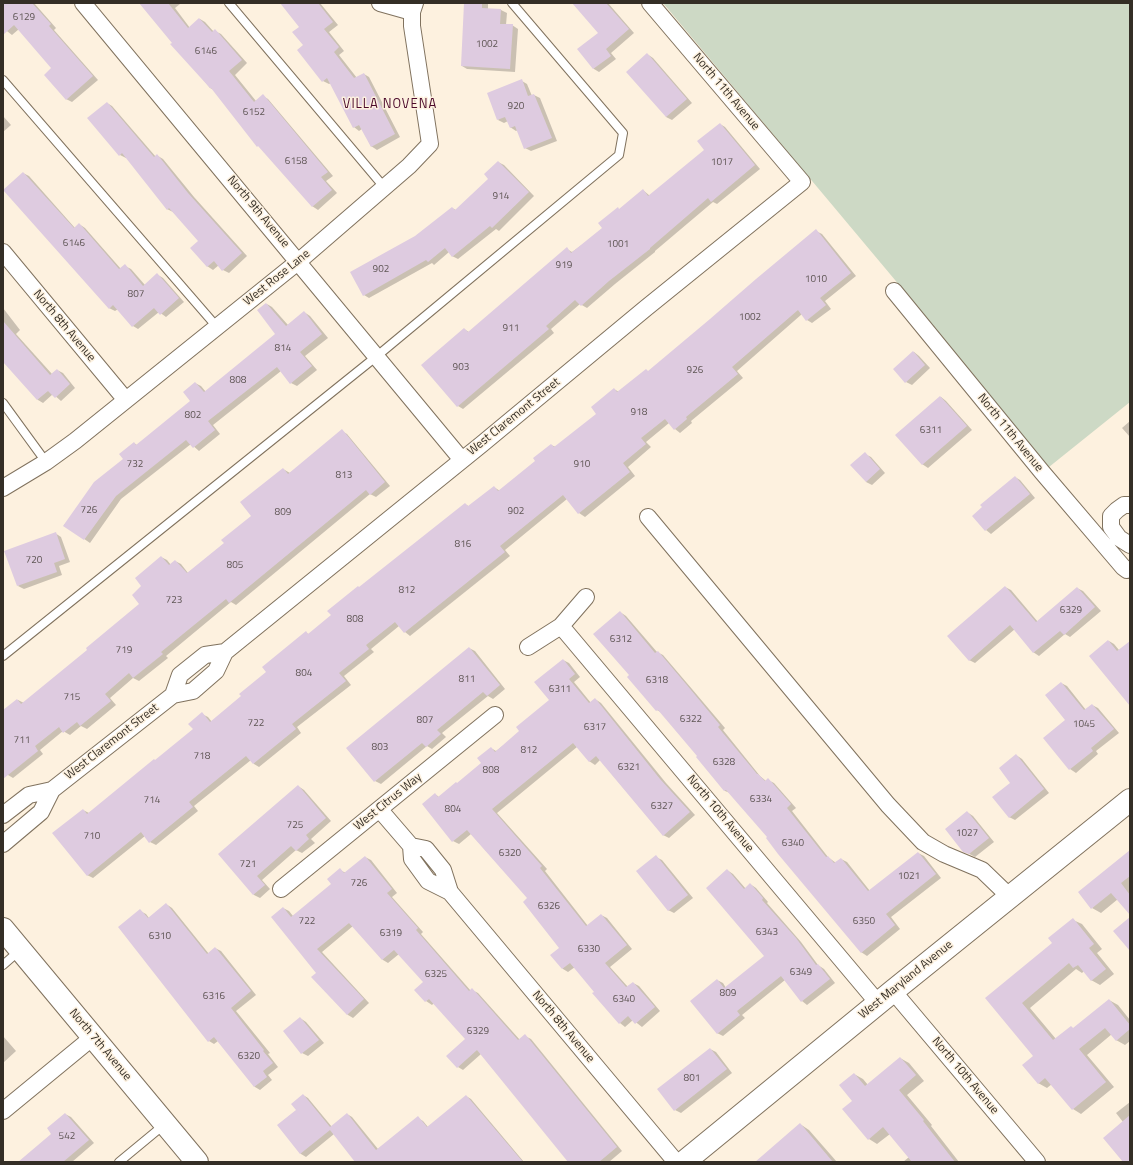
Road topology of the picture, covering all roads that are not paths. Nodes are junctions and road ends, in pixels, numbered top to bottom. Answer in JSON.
{"nodes":[{"id":1,"x":83,"y":3,"type":"edge"},
{"id":2,"x":229,"y":3,"type":"edge"},
{"id":3,"x":380,"y":3,"type":"edge"},
{"id":4,"x":512,"y":3,"type":"edge"},
{"id":5,"x":650,"y":3,"type":"edge"},
{"id":6,"x":414,"y":7,"type":"edge"},
{"id":7,"x":3,"y":80,"type":"edge"},
{"id":8,"x":802,"y":182,"type":"joint"},
{"id":9,"x":384,"y":187,"type":"junction"},
{"id":10,"x":3,"y":252,"type":"edge"},
{"id":11,"x":299,"y":262,"type":"junction"},
{"id":12,"x":894,"y":291,"type":"dead end"},
{"id":13,"x":216,"y":327,"type":"junction"},
{"id":14,"x":377,"y":356,"type":"junction"},
{"id":15,"x":125,"y":400,"type":"junction"},
{"id":16,"x":3,"y":403,"type":"edge"},
{"id":17,"x":462,"y":460,"type":"junction"},
{"id":18,"x":46,"y":462,"type":"junction"},
{"id":19,"x":3,"y":488,"type":"edge"},
{"id":20,"x":1130,"y":505,"type":"edge"},
{"id":21,"x":648,"y":517,"type":"dead end"},
{"id":22,"x":1130,"y":545,"type":"edge"},
{"id":23,"x":1130,"y":569,"type":"edge"},
{"id":24,"x":586,"y":597,"type":"dead end"},
{"id":25,"x":561,"y":626,"type":"junction"},
{"id":26,"x":528,"y":647,"type":"dead end"},
{"id":27,"x":3,"y":656,"type":"edge"},
{"id":28,"x":495,"y":715,"type":"dead end"},
{"id":29,"x":52,"y":790,"type":"junction"},
{"id":30,"x":1130,"y":800,"type":"edge"},
{"id":31,"x":16,"y":804,"type":"junction"},
{"id":32,"x":380,"y":810,"type":"junction"},
{"id":33,"x":3,"y":815,"type":"edge"},
{"id":34,"x":30,"y":821,"type":"junction"},
{"id":35,"x":3,"y":844,"type":"edge"},
{"id":36,"x":281,"y":890,"type":"dead end"},
{"id":37,"x":1010,"y":897,"type":"junction"},
{"id":38,"x":3,"y":929,"type":"edge"},
{"id":39,"x":21,"y":950,"type":"junction"},
{"id":40,"x":3,"y":965,"type":"edge"},
{"id":41,"x":885,"y":997,"type":"junction"},
{"id":42,"x":93,"y":1037,"type":"junction"},
{"id":43,"x":3,"y":1111,"type":"edge"},
{"id":44,"x":166,"y":1124,"type":"junction"},
{"id":45,"x":688,"y":1160,"type":"edge"},
{"id":46,"x":119,"y":1162,"type":"edge"},
{"id":47,"x":197,"y":1162,"type":"edge"},
{"id":48,"x":1037,"y":1162,"type":"edge"}],
"edges":[{"from":1,"to":11,"type":"street","name":"North 9th Avenue"},
{"from":2,"to":9,"type":"lane"},
{"from":3,"to":6,"type":"street"},
{"from":4,"to":14,"type":"lane"},
{"from":5,"to":8,"type":"street","name":"North 11th Avenue"},
{"from":6,"to":9,"type":"street","name":"West Rose Lane"},
{"from":7,"to":13,"type":"lane"},
{"from":8,"to":17,"type":"street","name":"West Claremont Street"},
{"from":9,"to":11,"type":"street","name":"West Rose Lane"},
{"from":10,"to":15,"type":"street","name":"North 8th Avenue"},
{"from":11,"to":13,"type":"street","name":"West Rose Lane"},
{"from":11,"to":14,"type":"street","name":"North 9th Avenue"},
{"from":12,"to":23,"type":"street","name":"North 11th Avenue"},
{"from":13,"to":15,"type":"street","name":"West Rose Lane"},
{"from":14,"to":17,"type":"street","name":"North 9th Avenue"},
{"from":14,"to":27,"type":"lane"},
{"from":15,"to":18,"type":"street","name":"West Rose Lane"},
{"from":16,"to":18,"type":"lane"},
{"from":17,"to":29,"type":"street","name":"West Claremont Street"},
{"from":18,"to":19,"type":"street","name":"West Rose Lane"},
{"from":20,"to":22,"type":"street"},
{"from":21,"to":37,"type":"street"},
{"from":24,"to":25,"type":"street"},
{"from":25,"to":26,"type":"street"},
{"from":25,"to":41,"type":"street","name":"North 10th Avenue"},
{"from":28,"to":32,"type":"street","name":"West Citrus Way"},
{"from":29,"to":31,"type":"street","name":"West Claremont Street"},
{"from":29,"to":34,"type":"street","name":"West Claremont Street"},
{"from":30,"to":37,"type":"street","name":"West Maryland Avenue"},
{"from":31,"to":33,"type":"street","name":"West Claremont Street"},
{"from":31,"to":34,"type":"street"},
{"from":32,"to":36,"type":"street","name":"West Citrus Way"},
{"from":32,"to":45,"type":"street","name":"North 8th Avenue"},
{"from":34,"to":35,"type":"street","name":"West Claremont Street"},
{"from":37,"to":41,"type":"street","name":"West Maryland Avenue"},
{"from":38,"to":39,"type":"street","name":"North 7th Avenue"},
{"from":39,"to":40,"type":"lane"},
{"from":39,"to":42,"type":"street","name":"North 7th Avenue"},
{"from":41,"to":45,"type":"street","name":"West Maryland Avenue"},
{"from":41,"to":48,"type":"street","name":"North 10th Avenue"},
{"from":42,"to":43,"type":"street"},
{"from":42,"to":44,"type":"street","name":"North 7th Avenue"},
{"from":44,"to":46,"type":"lane"},
{"from":44,"to":47,"type":"street","name":"North 7th Avenue"}]}
